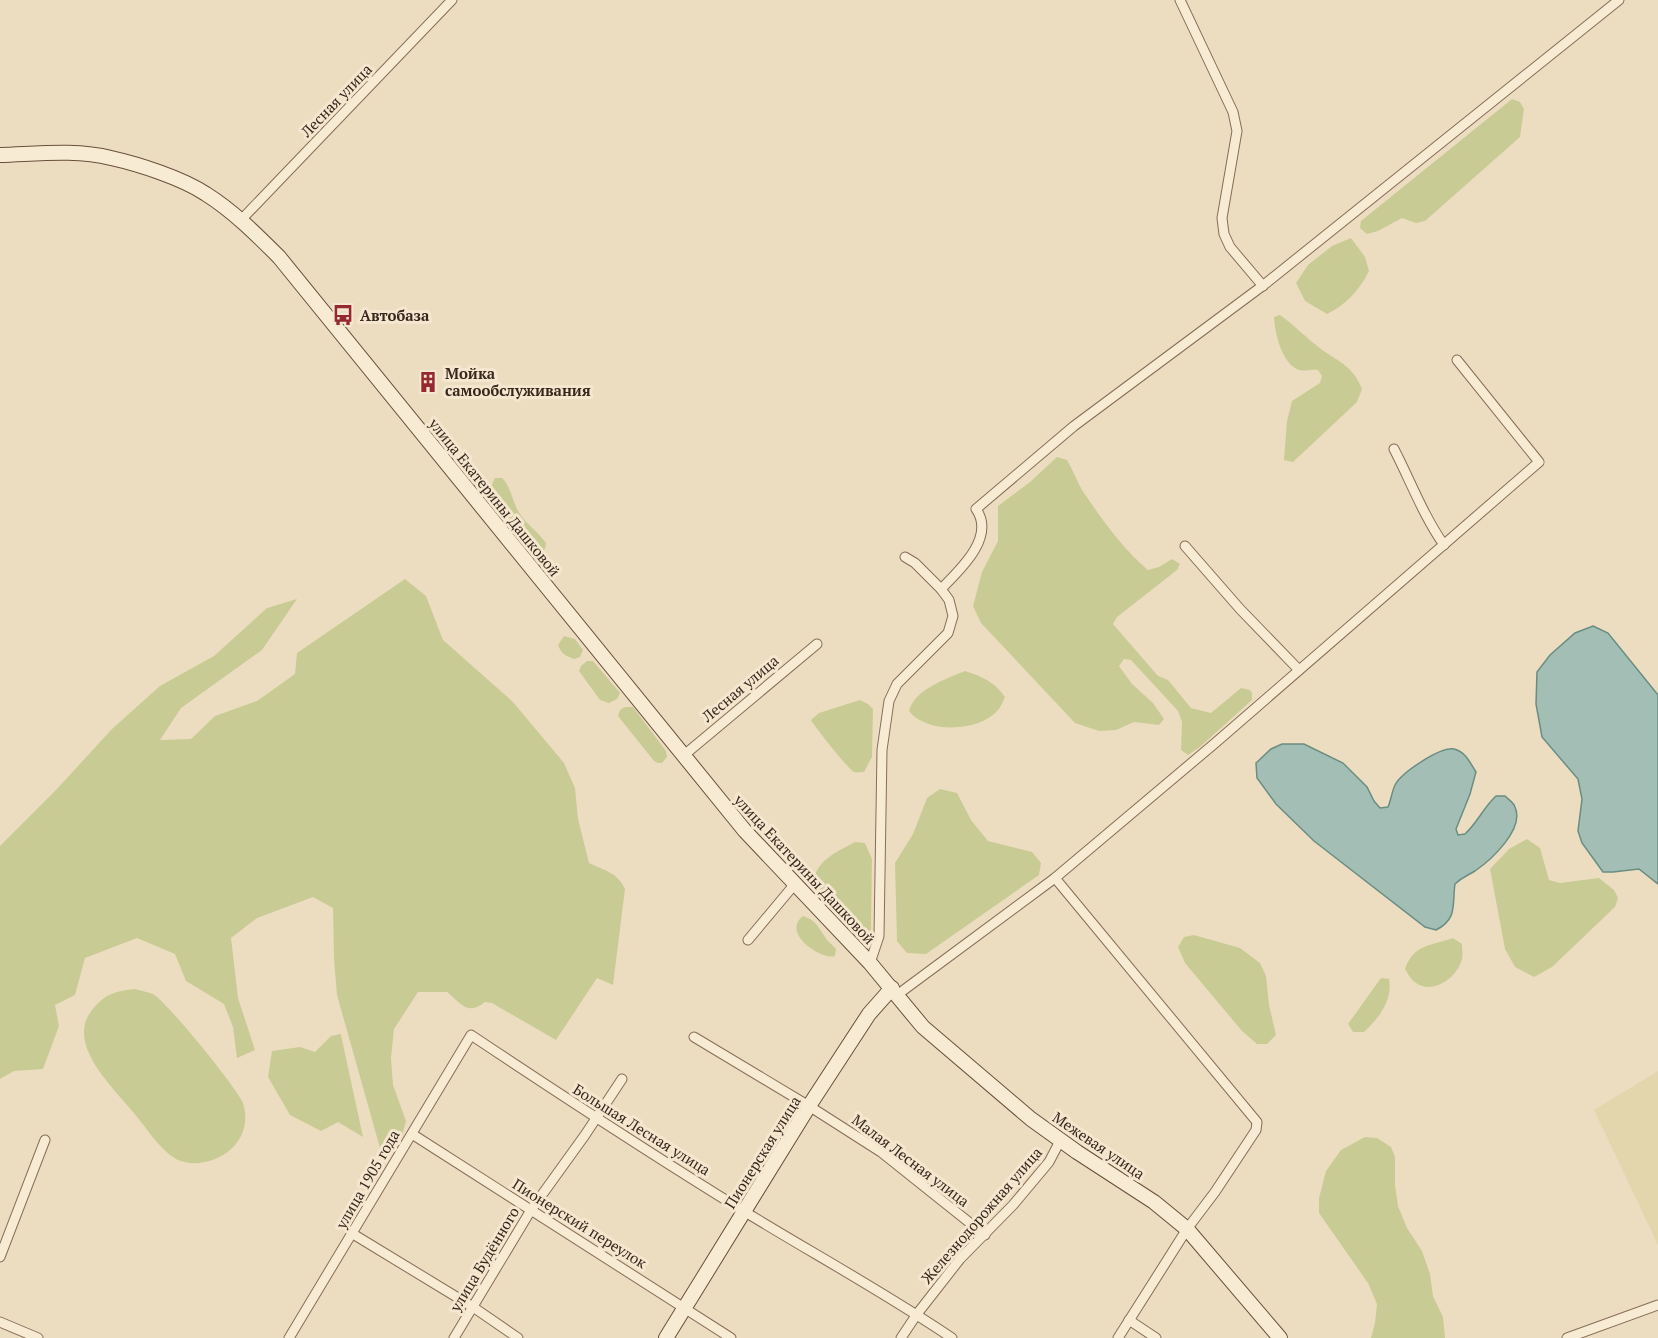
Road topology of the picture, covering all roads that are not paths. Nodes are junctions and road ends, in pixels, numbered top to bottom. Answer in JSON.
{"nodes":[{"id":1,"x":452,"y":0,"type":"edge"},
{"id":2,"x":1180,"y":0,"type":"edge"},
{"id":3,"x":1619,"y":0,"type":"edge"},
{"id":4,"x":0,"y":154,"type":"edge"},
{"id":5,"x":241,"y":220,"type":"junction"},
{"id":6,"x":1263,"y":286,"type":"junction"},
{"id":7,"x":1457,"y":360,"type":"dead end"},
{"id":8,"x":1394,"y":449,"type":"dead end"},
{"id":9,"x":1444,"y":545,"type":"junction"},
{"id":10,"x":1185,"y":546,"type":"dead end"},
{"id":11,"x":905,"y":557,"type":"dead end"},
{"id":12,"x":941,"y":589,"type":"junction"},
{"id":13,"x":817,"y":644,"type":"dead end"},
{"id":14,"x":1299,"y":670,"type":"junction"},
{"id":15,"x":683,"y":756,"type":"junction"},
{"id":16,"x":1055,"y":878,"type":"junction"},
{"id":17,"x":794,"y":885,"type":"junction"},
{"id":18,"x":748,"y":940,"type":"dead end"},
{"id":19,"x":870,"y":963,"type":"junction"},
{"id":20,"x":894,"y":991,"type":"junction"},
{"id":21,"x":471,"y":1035,"type":"joint"},
{"id":22,"x":694,"y":1037,"type":"dead end"},
{"id":23,"x":622,"y":1079,"type":"dead end"},
{"id":24,"x":809,"y":1106,"type":"junction"},
{"id":25,"x":596,"y":1119,"type":"junction"},
{"id":26,"x":412,"y":1134,"type":"junction"},
{"id":27,"x":45,"y":1140,"type":"dead end"},
{"id":28,"x":1060,"y":1141,"type":"junction"},
{"id":29,"x":531,"y":1210,"type":"junction"},
{"id":30,"x":744,"y":1211,"type":"junction"},
{"id":31,"x":1187,"y":1229,"type":"junction"},
{"id":32,"x":353,"y":1234,"type":"junction"},
{"id":33,"x":985,"y":1235,"type":"junction"},
{"id":34,"x":0,"y":1257,"type":"edge"},
{"id":35,"x":1658,"y":1305,"type":"edge"},
{"id":36,"x":472,"y":1307,"type":"junction"},
{"id":37,"x":685,"y":1307,"type":"junction"},
{"id":38,"x":917,"y":1314,"type":"junction"},
{"id":39,"x":1129,"y":1320,"type":"junction"},
{"id":40,"x":0,"y":1322,"type":"edge"},
{"id":41,"x":38,"y":1338,"type":"edge"},
{"id":42,"x":289,"y":1338,"type":"edge"},
{"id":43,"x":454,"y":1338,"type":"edge"},
{"id":44,"x":518,"y":1338,"type":"edge"},
{"id":45,"x":666,"y":1338,"type":"edge"},
{"id":46,"x":731,"y":1338,"type":"edge"},
{"id":47,"x":902,"y":1338,"type":"edge"},
{"id":48,"x":952,"y":1338,"type":"edge"},
{"id":49,"x":1118,"y":1338,"type":"edge"},
{"id":50,"x":1156,"y":1338,"type":"edge"},
{"id":51,"x":1280,"y":1338,"type":"edge"},
{"id":52,"x":1567,"y":1338,"type":"edge"}],
"edges":[{"from":1,"to":5,"type":"street","name":"Лесная улица"},
{"from":2,"to":6,"type":"street"},
{"from":3,"to":6,"type":"street"},
{"from":4,"to":5,"type":"street","name":"улица Екатерины Дашковой"},
{"from":5,"to":15,"type":"street","name":"улица Екатерины Дашковой"},
{"from":6,"to":12,"type":"street"},
{"from":7,"to":9,"type":"street"},
{"from":8,"to":9,"type":"street"},
{"from":9,"to":14,"type":"street"},
{"from":10,"to":14,"type":"street"},
{"from":11,"to":12,"type":"street"},
{"from":12,"to":19,"type":"street"},
{"from":13,"to":15,"type":"street","name":"Лесная улица"},
{"from":14,"to":16,"type":"street"},
{"from":15,"to":17,"type":"street","name":"улица Екатерины Дашковой"},
{"from":16,"to":20,"type":"street"},
{"from":16,"to":31,"type":"street"},
{"from":17,"to":18,"type":"street"},
{"from":17,"to":19,"type":"street","name":"улица Екатерины Дашковой"},
{"from":19,"to":20,"type":"street","name":"улица Екатерины Дашковой"},
{"from":20,"to":24,"type":"street","name":"Пионерская улица"},
{"from":20,"to":28,"type":"street","name":"Межевая улица"},
{"from":21,"to":25,"type":"street","name":"Большая Лесная улица"},
{"from":21,"to":26,"type":"street","name":"улица 1905 года"},
{"from":22,"to":24,"type":"street","name":"Малая Лесная улица"},
{"from":23,"to":25,"type":"street","name":"улица Будённого"},
{"from":24,"to":30,"type":"street","name":"Пионерская улица"},
{"from":24,"to":33,"type":"street","name":"Малая Лесная улица"},
{"from":25,"to":29,"type":"street","name":"улица Будённого"},
{"from":25,"to":30,"type":"street","name":"Большая Лесная улица"},
{"from":26,"to":29,"type":"street","name":"Пионерский переулок"},
{"from":26,"to":32,"type":"street","name":"улица 1905 года"},
{"from":27,"to":34,"type":"street"},
{"from":28,"to":31,"type":"street","name":"Межевая улица"},
{"from":28,"to":33,"type":"street","name":"Железнодорожная улица"},
{"from":29,"to":36,"type":"street","name":"улица Будённого"},
{"from":29,"to":37,"type":"street","name":"Пионерский переулок"},
{"from":30,"to":37,"type":"street","name":"Пионерская улица"},
{"from":30,"to":38,"type":"street","name":"Большая Лесная улица"},
{"from":31,"to":39,"type":"street"},
{"from":31,"to":51,"type":"street","name":"Межевая улица"},
{"from":32,"to":36,"type":"street"},
{"from":32,"to":42,"type":"street","name":"улица 1905 года"},
{"from":33,"to":38,"type":"street","name":"Железнодорожная улица"},
{"from":35,"to":52,"type":"street"},
{"from":36,"to":43,"type":"street","name":"улица Будённого"},
{"from":36,"to":44,"type":"street"},
{"from":37,"to":45,"type":"street","name":"Пионерская улица"},
{"from":37,"to":46,"type":"street","name":"Пионерский переулок"},
{"from":38,"to":47,"type":"street","name":"Железнодорожная улица"},
{"from":38,"to":48,"type":"street","name":"Большая Лесная улица"},
{"from":39,"to":49,"type":"street"},
{"from":39,"to":50,"type":"street"},
{"from":40,"to":41,"type":"street"}]}
